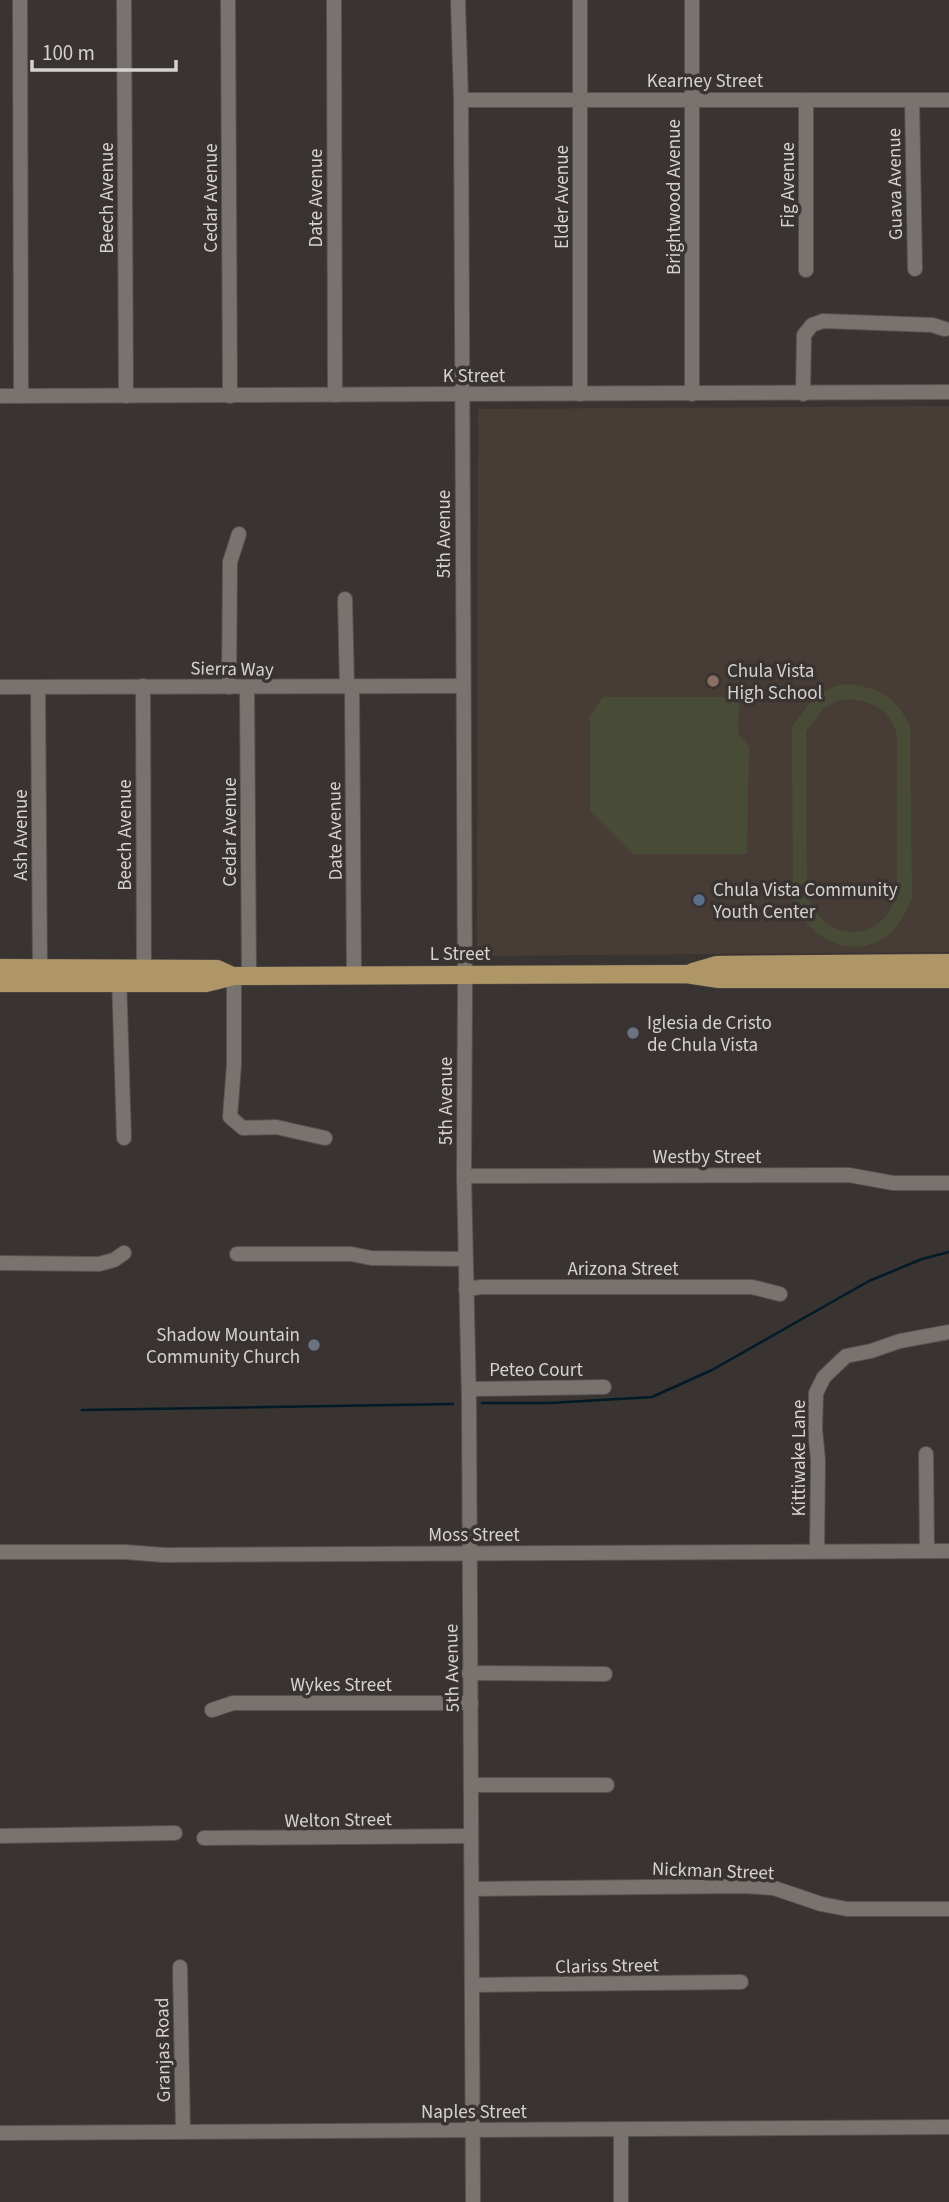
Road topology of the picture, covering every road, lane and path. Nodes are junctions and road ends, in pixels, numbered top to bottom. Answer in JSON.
{"nodes":[{"id":1,"x":20,"y":0,"type":"edge"},
{"id":2,"x":124,"y":0,"type":"edge"},
{"id":3,"x":228,"y":0,"type":"edge"},
{"id":4,"x":334,"y":0,"type":"edge"},
{"id":5,"x":458,"y":0,"type":"edge"},
{"id":6,"x":580,"y":0,"type":"edge"},
{"id":7,"x":692,"y":0,"type":"edge"},
{"id":8,"x":580,"y":99,"type":"junction"},
{"id":9,"x":692,"y":99,"type":"junction"},
{"id":10,"x":461,"y":100,"type":"junction"},
{"id":11,"x":806,"y":100,"type":"junction"},
{"id":12,"x":912,"y":100,"type":"junction"},
{"id":13,"x":949,"y":100,"type":"edge"},
{"id":14,"x":915,"y":269,"type":"dead end"},
{"id":15,"x":806,"y":271,"type":"dead end"},
{"id":16,"x":944,"y":329,"type":"dead end"},
{"id":17,"x":949,"y":392,"type":"edge"},
{"id":18,"x":461,"y":394,"type":"junction"},
{"id":19,"x":580,"y":394,"type":"junction"},
{"id":20,"x":692,"y":394,"type":"junction"},
{"id":21,"x":803,"y":394,"type":"junction"},
{"id":22,"x":335,"y":395,"type":"junction"},
{"id":23,"x":0,"y":396,"type":"edge"},
{"id":24,"x":21,"y":396,"type":"junction"},
{"id":25,"x":126,"y":396,"type":"junction"},
{"id":26,"x":230,"y":396,"type":"junction"},
{"id":27,"x":239,"y":534,"type":"dead end"},
{"id":28,"x":345,"y":599,"type":"dead end"},
{"id":29,"x":0,"y":687,"type":"edge"},
{"id":30,"x":38,"y":687,"type":"junction"},
{"id":31,"x":143,"y":687,"type":"junction"},
{"id":32,"x":229,"y":687,"type":"junction"},
{"id":33,"x":350,"y":687,"type":"junction"},
{"id":34,"x":463,"y":687,"type":"junction"},
{"id":35,"x":247,"y":688,"type":"junction"},
{"id":36,"x":949,"y":964,"type":"edge"},
{"id":37,"x":0,"y":968,"type":"edge"},
{"id":38,"x":465,"y":974,"type":"junction"},
{"id":39,"x":686,"y":974,"type":"junction"},
{"id":40,"x":354,"y":975,"type":"junction"},
{"id":41,"x":40,"y":976,"type":"junction"},
{"id":42,"x":241,"y":976,"type":"junction"},
{"id":43,"x":120,"y":977,"type":"junction"},
{"id":44,"x":144,"y":977,"type":"junction"},
{"id":45,"x":949,"y":979,"type":"edge"},
{"id":46,"x":0,"y":983,"type":"edge"},
{"id":47,"x":124,"y":1138,"type":"dead end"},
{"id":48,"x":325,"y":1138,"type":"dead end"},
{"id":49,"x":464,"y":1176,"type":"junction"},
{"id":50,"x":949,"y":1182,"type":"edge"},
{"id":51,"x":124,"y":1253,"type":"dead end"},
{"id":52,"x":237,"y":1254,"type":"dead end"},
{"id":53,"x":464,"y":1259,"type":"junction"},
{"id":54,"x":0,"y":1263,"type":"edge"},
{"id":55,"x":466,"y":1289,"type":"junction"},
{"id":56,"x":780,"y":1294,"type":"dead end"},
{"id":57,"x":949,"y":1332,"type":"edge"},
{"id":58,"x":604,"y":1387,"type":"dead end"},
{"id":59,"x":469,"y":1389,"type":"junction"},
{"id":60,"x":926,"y":1454,"type":"dead end"},
{"id":61,"x":817,"y":1550,"type":"junction"},
{"id":62,"x":928,"y":1551,"type":"junction"},
{"id":63,"x":949,"y":1551,"type":"edge"},
{"id":64,"x":0,"y":1552,"type":"edge"},
{"id":65,"x":468,"y":1553,"type":"junction"},
{"id":66,"x":469,"y":1673,"type":"junction"},
{"id":67,"x":605,"y":1674,"type":"dead end"},
{"id":68,"x":471,"y":1703,"type":"junction"},
{"id":69,"x":212,"y":1710,"type":"dead end"},
{"id":70,"x":472,"y":1785,"type":"junction"},
{"id":71,"x":607,"y":1785,"type":"dead end"},
{"id":72,"x":175,"y":1833,"type":"dead end"},
{"id":73,"x":0,"y":1836,"type":"edge"},
{"id":74,"x":471,"y":1836,"type":"junction"},
{"id":75,"x":204,"y":1838,"type":"dead end"},
{"id":76,"x":473,"y":1889,"type":"junction"},
{"id":77,"x":949,"y":1909,"type":"edge"},
{"id":78,"x":180,"y":1967,"type":"dead end"},
{"id":79,"x":741,"y":1982,"type":"dead end"},
{"id":80,"x":472,"y":1985,"type":"junction"},
{"id":81,"x":949,"y":2127,"type":"edge"},
{"id":82,"x":621,"y":2130,"type":"junction"},
{"id":83,"x":474,"y":2131,"type":"junction"},
{"id":84,"x":183,"y":2132,"type":"junction"},
{"id":85,"x":0,"y":2133,"type":"edge"},
{"id":86,"x":473,"y":2202,"type":"edge"},
{"id":87,"x":621,"y":2202,"type":"edge"}],
"edges":[{"from":1,"to":24,"type":"street"},
{"from":2,"to":25,"type":"street","name":"Beech Avenue"},
{"from":3,"to":26,"type":"street","name":"Cedar Avenue"},
{"from":4,"to":22,"type":"street","name":"Date Avenue"},
{"from":5,"to":10,"type":"street","name":"5th Avenue"},
{"from":6,"to":8,"type":"street","name":"Elder Avenue"},
{"from":7,"to":9,"type":"street","name":"Brightwood Avenue"},
{"from":8,"to":9,"type":"street","name":"Kearney Street"},
{"from":8,"to":10,"type":"street","name":"Kearney Street"},
{"from":8,"to":19,"type":"street","name":"Elder Avenue"},
{"from":9,"to":11,"type":"street","name":"Kearney Street"},
{"from":9,"to":20,"type":"street","name":"Brightwood Avenue"},
{"from":10,"to":18,"type":"street","name":"5th Avenue"},
{"from":11,"to":12,"type":"street","name":"Kearney Street"},
{"from":11,"to":15,"type":"street","name":"Fig Avenue"},
{"from":12,"to":13,"type":"street","name":"Kearney Street"},
{"from":12,"to":14,"type":"street","name":"Guava Avenue"},
{"from":16,"to":21,"type":"street"},
{"from":17,"to":21,"type":"street","name":"K Street"},
{"from":18,"to":19,"type":"street","name":"K Street"},
{"from":18,"to":22,"type":"street","name":"K Street"},
{"from":18,"to":34,"type":"street","name":"5th Avenue"},
{"from":19,"to":20,"type":"street","name":"K Street"},
{"from":20,"to":21,"type":"street","name":"K Street"},
{"from":22,"to":26,"type":"street","name":"K Street"},
{"from":23,"to":24,"type":"street","name":"K Street"},
{"from":24,"to":25,"type":"street","name":"K Street"},
{"from":25,"to":26,"type":"street","name":"K Street"},
{"from":27,"to":32,"type":"street"},
{"from":28,"to":33,"type":"street","name":"Date Avenue"},
{"from":29,"to":30,"type":"street","name":"Sierra Way"},
{"from":30,"to":31,"type":"street","name":"Sierra Way"},
{"from":30,"to":41,"type":"street","name":"Ash Avenue"},
{"from":31,"to":32,"type":"street","name":"Sierra Way"},
{"from":31,"to":44,"type":"street","name":"Beech Avenue"},
{"from":32,"to":35,"type":"street","name":"Sierra Way"},
{"from":33,"to":34,"type":"street","name":"Sierra Way"},
{"from":33,"to":35,"type":"street","name":"Sierra Way"},
{"from":33,"to":40,"type":"street","name":"Date Avenue"},
{"from":34,"to":38,"type":"street","name":"5th Avenue"},
{"from":35,"to":42,"type":"street","name":"Cedar Avenue"},
{"from":36,"to":39,"type":"main road","name":"L Street"},
{"from":37,"to":41,"type":"main road","name":"L Street"},
{"from":38,"to":39,"type":"main road","name":"L Street"},
{"from":38,"to":40,"type":"main road","name":"L Street"},
{"from":38,"to":49,"type":"street","name":"5th Avenue"},
{"from":39,"to":45,"type":"main road","name":"L Street"},
{"from":40,"to":42,"type":"main road","name":"L Street"},
{"from":41,"to":43,"type":"main road","name":"L Street"},
{"from":41,"to":46,"type":"main road","name":"L Street"},
{"from":42,"to":44,"type":"main road","name":"L Street"},
{"from":42,"to":48,"type":"street","name":"Cedar Avenue"},
{"from":43,"to":44,"type":"main road","name":"L Street"},
{"from":43,"to":47,"type":"street"},
{"from":49,"to":50,"type":"street","name":"Westby Street"},
{"from":49,"to":53,"type":"street","name":"5th Avenue"},
{"from":51,"to":54,"type":"street"},
{"from":52,"to":53,"type":"street"},
{"from":53,"to":55,"type":"street","name":"5th Avenue"},
{"from":55,"to":56,"type":"street","name":"Arizona Street"},
{"from":55,"to":59,"type":"street","name":"5th Avenue"},
{"from":57,"to":61,"type":"street","name":"Kittiwake Lane"},
{"from":58,"to":59,"type":"street","name":"Peteo Court"},
{"from":59,"to":65,"type":"street","name":"5th Avenue"},
{"from":60,"to":62,"type":"street"},
{"from":61,"to":62,"type":"street","name":"Moss Street"},
{"from":61,"to":65,"type":"street","name":"Moss Street"},
{"from":62,"to":63,"type":"street","name":"Moss Street"},
{"from":64,"to":65,"type":"street","name":"Moss Street"},
{"from":65,"to":66,"type":"street","name":"5th Avenue"},
{"from":66,"to":67,"type":"street"},
{"from":66,"to":68,"type":"street","name":"5th Avenue"},
{"from":68,"to":69,"type":"street","name":"Wykes Street"},
{"from":68,"to":70,"type":"street","name":"5th Avenue"},
{"from":70,"to":71,"type":"street"},
{"from":70,"to":74,"type":"street","name":"5th Avenue"},
{"from":72,"to":73,"type":"street"},
{"from":74,"to":75,"type":"street","name":"Welton Street"},
{"from":74,"to":76,"type":"street","name":"5th Avenue"},
{"from":76,"to":77,"type":"street","name":"Nickman Street"},
{"from":76,"to":80,"type":"street","name":"5th Avenue"},
{"from":78,"to":84,"type":"street","name":"Granjas Road"},
{"from":79,"to":80,"type":"street","name":"Clariss Street"},
{"from":80,"to":83,"type":"street","name":"5th Avenue"},
{"from":81,"to":82,"type":"street","name":"Naples Street"},
{"from":82,"to":83,"type":"street","name":"Naples Street"},
{"from":82,"to":87,"type":"street"},
{"from":83,"to":84,"type":"street","name":"Naples Street"},
{"from":83,"to":86,"type":"street","name":"5th Avenue"},
{"from":84,"to":85,"type":"street","name":"Naples Street"}]}
